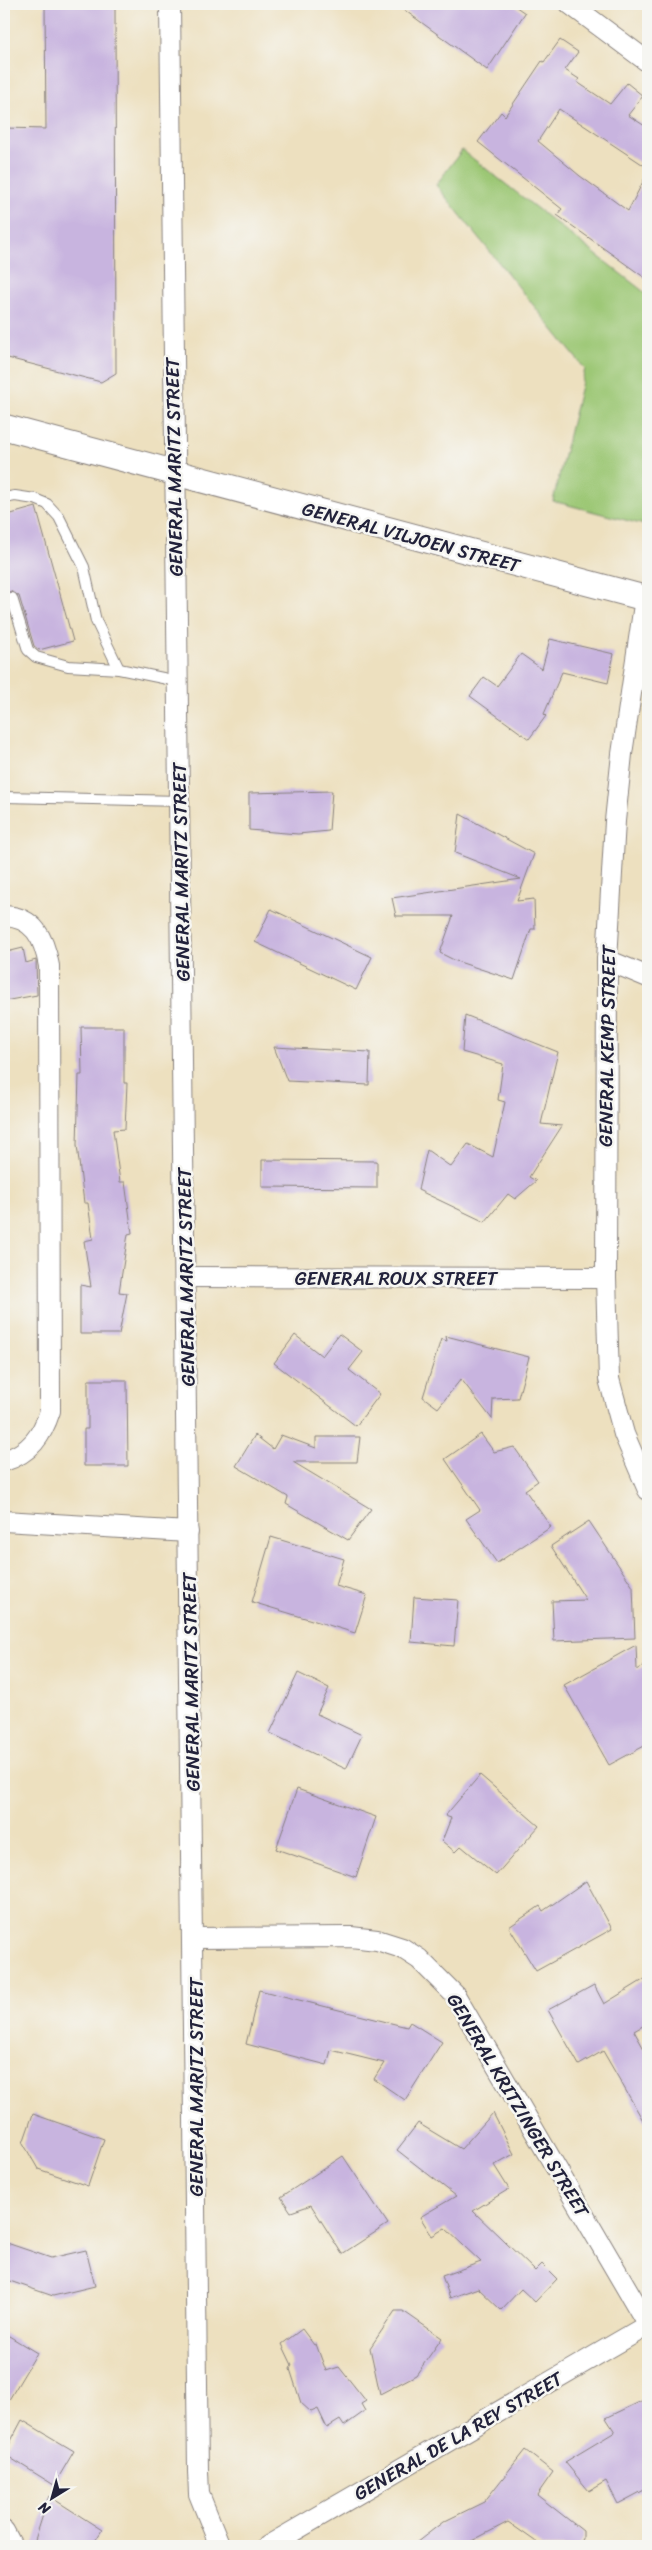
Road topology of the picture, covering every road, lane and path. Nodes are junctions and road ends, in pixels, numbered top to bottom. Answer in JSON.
{"nodes":[{"id":1,"x":170,"y":4,"type":"edge"},
{"id":2,"x":570,"y":4,"type":"edge"},
{"id":3,"x":648,"y":62,"type":"edge"},
{"id":4,"x":6,"y":433,"type":"edge"},
{"id":5,"x":174,"y":474,"type":"junction"},
{"id":6,"x":4,"y":498,"type":"edge"},
{"id":7,"x":12,"y":598,"type":"dead end"},
{"id":8,"x":647,"y":598,"type":"edge"},
{"id":9,"x":119,"y":669,"type":"junction"},
{"id":10,"x":177,"y":681,"type":"junction"},
{"id":11,"x":4,"y":797,"type":"edge"},
{"id":12,"x":181,"y":801,"type":"junction"},
{"id":13,"x":4,"y":916,"type":"edge"},
{"id":14,"x":607,"y":960,"type":"junction"},
{"id":15,"x":648,"y":977,"type":"edge"},
{"id":16,"x":186,"y":1277,"type":"junction"},
{"id":17,"x":606,"y":1278,"type":"junction"},
{"id":18,"x":4,"y":1461,"type":"edge"},
{"id":19,"x":648,"y":1490,"type":"edge"},
{"id":20,"x":4,"y":1521,"type":"edge"},
{"id":21,"x":188,"y":1532,"type":"junction"},
{"id":22,"x":195,"y":1938,"type":"junction"},
{"id":23,"x":648,"y":2325,"type":"edge"},
{"id":24,"x":4,"y":2531,"type":"edge"},
{"id":25,"x":12,"y":2546,"type":"edge"},
{"id":26,"x":220,"y":2546,"type":"edge"},
{"id":27,"x":268,"y":2546,"type":"edge"}],
"edges":[{"from":1,"to":5,"type":"street","name":"GENERAL MARITZ STREET"},
{"from":2,"to":3,"type":"street"},
{"from":4,"to":5,"type":"street","name":"GENERAL VILJOEN STREET"},
{"from":5,"to":8,"type":"street","name":"GENERAL VILJOEN STREET"},
{"from":5,"to":10,"type":"street","name":"GENERAL MARITZ STREET"},
{"from":6,"to":9,"type":"lane"},
{"from":7,"to":9,"type":"lane"},
{"from":8,"to":14,"type":"street","name":"GENERAL KEMP STREET"},
{"from":9,"to":10,"type":"lane"},
{"from":10,"to":12,"type":"street","name":"GENERAL MARITZ STREET"},
{"from":11,"to":12,"type":"lane"},
{"from":12,"to":16,"type":"street","name":"GENERAL MARITZ STREET"},
{"from":13,"to":18,"type":"street"},
{"from":14,"to":15,"type":"street"},
{"from":14,"to":17,"type":"street","name":"GENERAL KEMP STREET"},
{"from":16,"to":17,"type":"street","name":"GENERAL ROUX STREET"},
{"from":16,"to":21,"type":"street","name":"GENERAL MARITZ STREET"},
{"from":17,"to":19,"type":"street","name":"GENERAL KEMP STREET"},
{"from":20,"to":21,"type":"street"},
{"from":21,"to":22,"type":"street","name":"GENERAL MARITZ STREET"},
{"from":22,"to":23,"type":"street","name":"GENERAL KRITZINGER STREET"},
{"from":22,"to":26,"type":"street","name":"GENERAL MARITZ STREET"},
{"from":23,"to":27,"type":"street","name":"GENERAL DE LA REY STREET"},
{"from":24,"to":25,"type":"street"}]}
